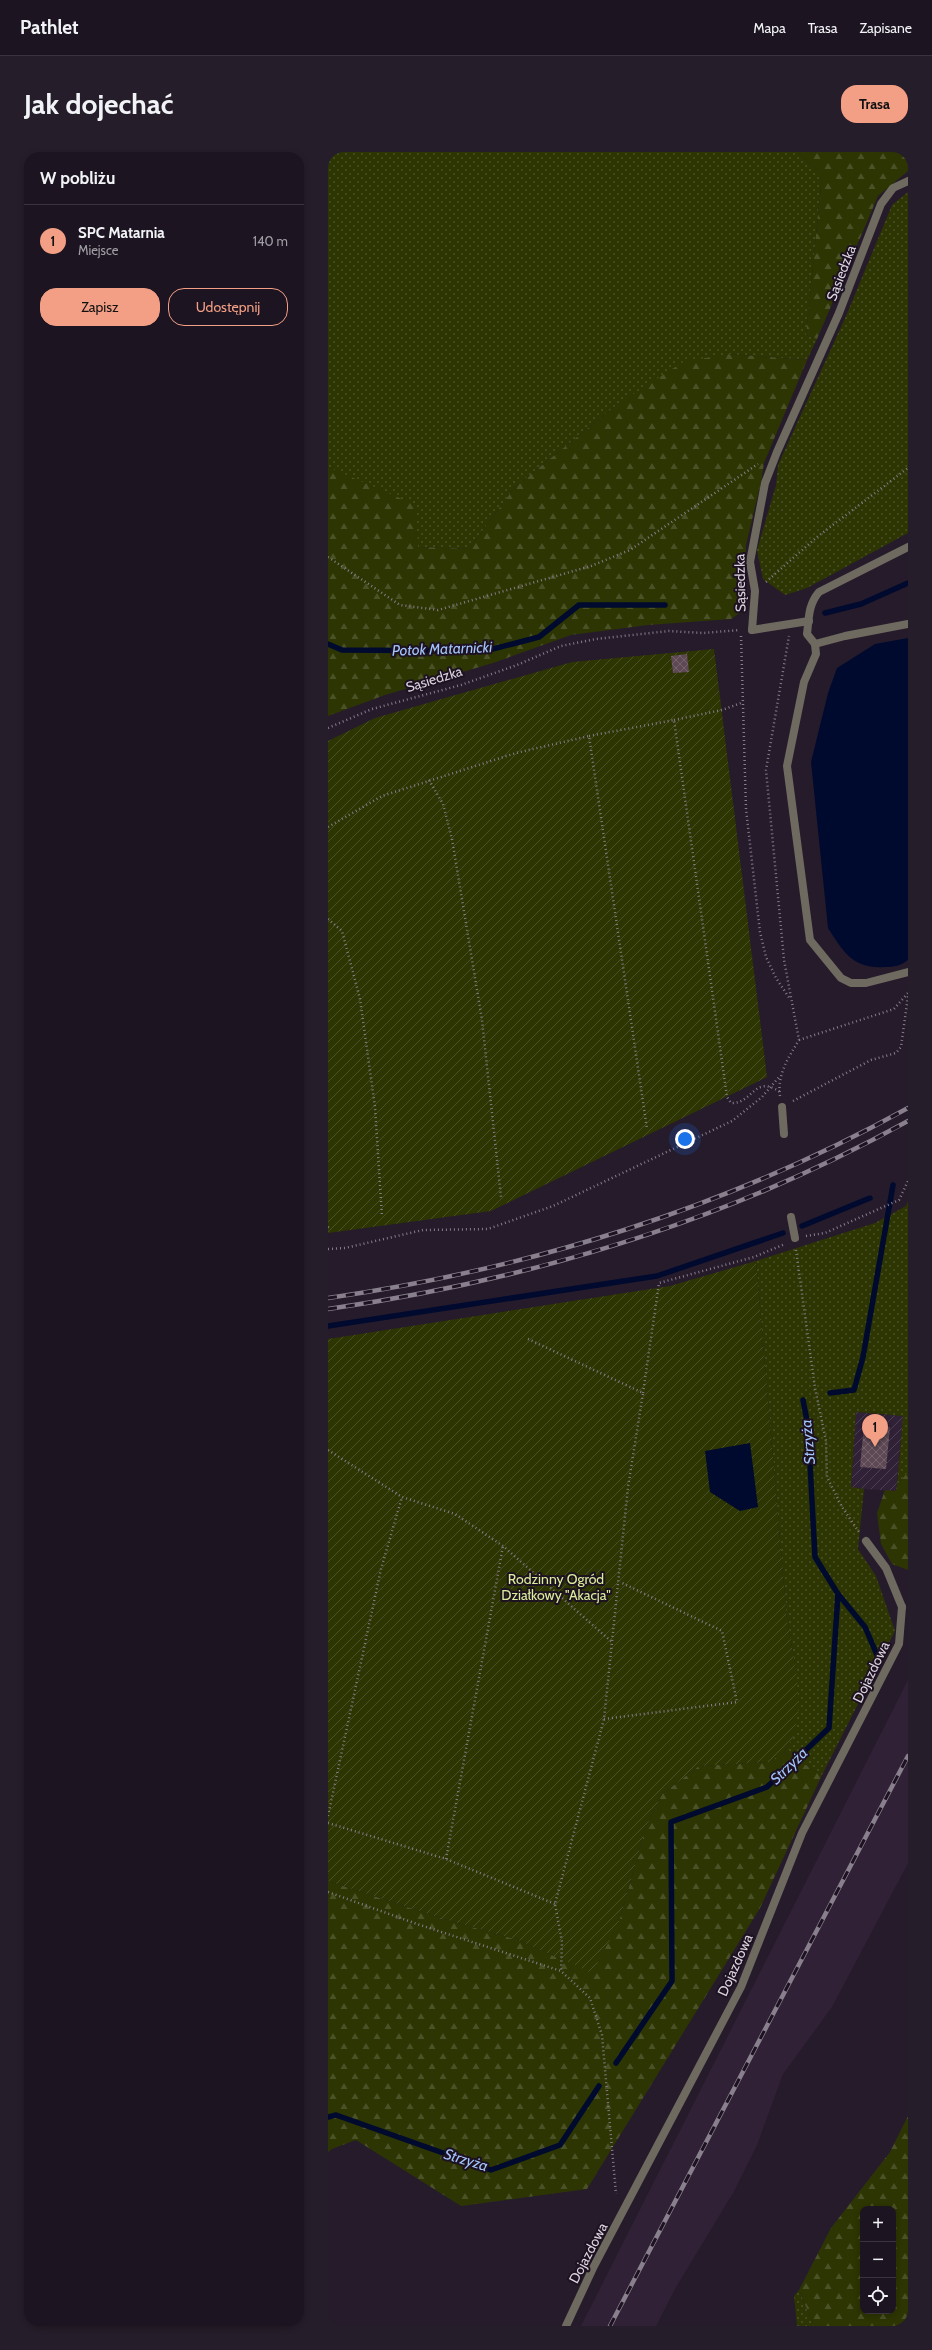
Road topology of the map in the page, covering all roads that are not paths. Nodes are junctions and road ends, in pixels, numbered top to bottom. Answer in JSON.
{"nodes":[{"id":1,"x":908,"y":181,"type":"edge"},
{"id":2,"x":908,"y":547,"type":"edge"},
{"id":3,"x":809,"y":621,"type":"junction"},
{"id":4,"x":908,"y":624,"type":"edge"},
{"id":5,"x":815,"y":644,"type":"junction"},
{"id":6,"x":908,"y":972,"type":"edge"},
{"id":7,"x":782,"y":1107,"type":"road end"},
{"id":8,"x":784,"y":1134,"type":"dead end"},
{"id":9,"x":791,"y":1217,"type":"dead end"},
{"id":10,"x":795,"y":1238,"type":"road end"},
{"id":11,"x":866,"y":1541,"type":"road end"},
{"id":12,"x":566,"y":2326,"type":"edge"}],
"edges":[{"from":1,"to":3,"type":"street","name":"Sąsiedzka"},
{"from":2,"to":3,"type":"street"},
{"from":3,"to":5,"type":"street"},
{"from":4,"to":5,"type":"street"},
{"from":5,"to":6,"type":"street"},
{"from":7,"to":8,"type":"street"},
{"from":9,"to":10,"type":"street"},
{"from":11,"to":12,"type":"street","name":"Dojazdowa"}]}
